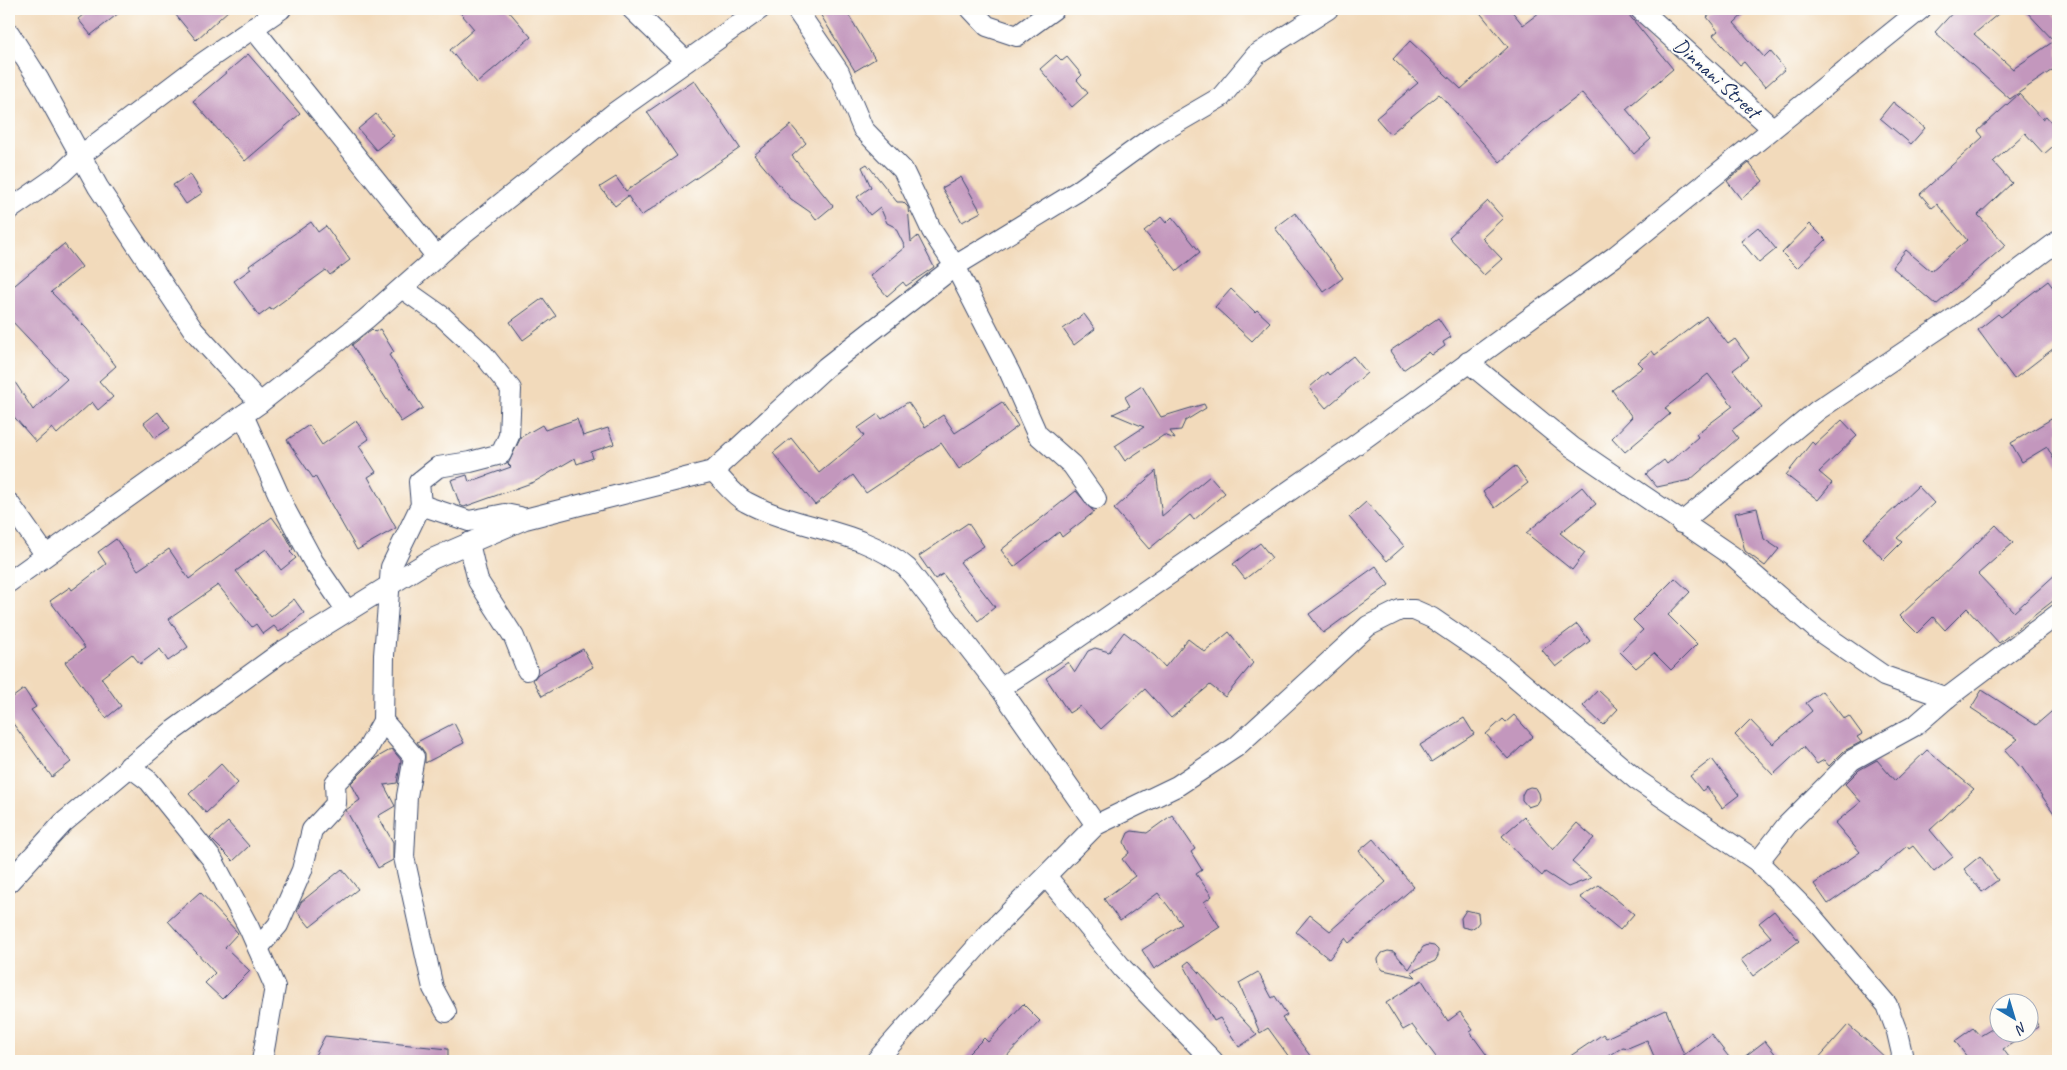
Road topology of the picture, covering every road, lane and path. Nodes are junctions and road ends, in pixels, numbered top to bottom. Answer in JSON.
{"nodes":[{"id":1,"x":281,"y":9,"type":"edge"},
{"id":2,"x":632,"y":9,"type":"edge"},
{"id":3,"x":760,"y":9,"type":"edge"},
{"id":4,"x":796,"y":9,"type":"edge"},
{"id":5,"x":971,"y":9,"type":"edge"},
{"id":6,"x":1054,"y":9,"type":"edge"},
{"id":7,"x":1328,"y":9,"type":"edge"},
{"id":8,"x":1640,"y":9,"type":"edge"},
{"id":9,"x":1921,"y":9,"type":"edge"},
{"id":10,"x":253,"y":28,"type":"junction"},
{"id":11,"x":9,"y":33,"type":"edge"},
{"id":12,"x":686,"y":61,"type":"junction"},
{"id":13,"x":1772,"y":128,"type":"junction"},
{"id":14,"x":80,"y":156,"type":"junction"},
{"id":15,"x":9,"y":210,"type":"edge"},
{"id":16,"x":2056,"y":247,"type":"edge"},
{"id":17,"x":437,"y":257,"type":"junction"},
{"id":18,"x":955,"y":266,"type":"junction"},
{"id":19,"x":402,"y":288,"type":"junction"},
{"id":20,"x":1468,"y":362,"type":"junction"},
{"id":21,"x":260,"y":403,"type":"junction"},
{"id":22,"x":243,"y":415,"type":"junction"},
{"id":23,"x":713,"y":471,"type":"junction"},
{"id":24,"x":1096,"y":499,"type":"dead end"},
{"id":25,"x":9,"y":503,"type":"edge"},
{"id":26,"x":421,"y":505,"type":"junction"},
{"id":27,"x":525,"y":519,"type":"junction"},
{"id":28,"x":1681,"y":523,"type":"junction"},
{"id":29,"x":469,"y":542,"type":"junction"},
{"id":30,"x":45,"y":554,"type":"junction"},
{"id":31,"x":9,"y":582,"type":"edge"},
{"id":32,"x":391,"y":584,"type":"junction"},
{"id":33,"x":347,"y":611,"type":"junction"},
{"id":34,"x":2058,"y":614,"type":"edge"},
{"id":35,"x":527,"y":670,"type":"dead end"},
{"id":36,"x":1000,"y":688,"type":"junction"},
{"id":37,"x":1947,"y":698,"type":"junction"},
{"id":38,"x":383,"y":721,"type":"junction"},
{"id":39,"x":129,"y":766,"type":"junction"},
{"id":40,"x":1096,"y":825,"type":"junction"},
{"id":41,"x":1758,"y":862,"type":"junction"},
{"id":42,"x":1046,"y":876,"type":"junction"},
{"id":43,"x":9,"y":882,"type":"edge"},
{"id":44,"x":258,"y":948,"type":"junction"},
{"id":45,"x":446,"y":1012,"type":"dead end"},
{"id":46,"x":262,"y":1061,"type":"edge"},
{"id":47,"x":876,"y":1061,"type":"edge"},
{"id":48,"x":1213,"y":1061,"type":"edge"},
{"id":49,"x":1901,"y":1061,"type":"edge"}],
"edges":[{"from":1,"to":10,"type":"street"},
{"from":2,"to":12,"type":"street"},
{"from":3,"to":12,"type":"street"},
{"from":4,"to":18,"type":"street"},
{"from":5,"to":6,"type":"street"},
{"from":7,"to":18,"type":"street"},
{"from":8,"to":13,"type":"street","name":"Dinnani Street"},
{"from":9,"to":13,"type":"street"},
{"from":10,"to":14,"type":"street"},
{"from":10,"to":17,"type":"street"},
{"from":11,"to":14,"type":"street"},
{"from":12,"to":17,"type":"street"},
{"from":13,"to":20,"type":"street"},
{"from":14,"to":15,"type":"street"},
{"from":14,"to":21,"type":"street"},
{"from":16,"to":28,"type":"street"},
{"from":17,"to":19,"type":"street"},
{"from":18,"to":23,"type":"street"},
{"from":18,"to":24,"type":"street"},
{"from":19,"to":21,"type":"street"},
{"from":19,"to":26,"type":"street"},
{"from":20,"to":28,"type":"street"},
{"from":20,"to":36,"type":"street"},
{"from":21,"to":22,"type":"street"},
{"from":22,"to":30,"type":"street"},
{"from":22,"to":33,"type":"street"},
{"from":23,"to":27,"type":"street"},
{"from":23,"to":36,"type":"street"},
{"from":25,"to":30,"type":"street"},
{"from":26,"to":27,"type":"street"},
{"from":26,"to":32,"type":"street"},
{"from":27,"to":29,"type":"street"},
{"from":28,"to":37,"type":"street"},
{"from":29,"to":32,"type":"street"},
{"from":29,"to":35,"type":"street"},
{"from":30,"to":31,"type":"street"},
{"from":32,"to":33,"type":"street"},
{"from":32,"to":38,"type":"street"},
{"from":33,"to":39,"type":"street"},
{"from":34,"to":37,"type":"street"},
{"from":36,"to":40,"type":"street"},
{"from":37,"to":41,"type":"street"},
{"from":38,"to":44,"type":"street"},
{"from":38,"to":45,"type":"street"},
{"from":39,"to":43,"type":"street"},
{"from":39,"to":44,"type":"street"},
{"from":40,"to":41,"type":"street"},
{"from":40,"to":42,"type":"street"},
{"from":41,"to":49,"type":"street"},
{"from":42,"to":47,"type":"street"},
{"from":42,"to":48,"type":"street"},
{"from":44,"to":46,"type":"street"}]}
